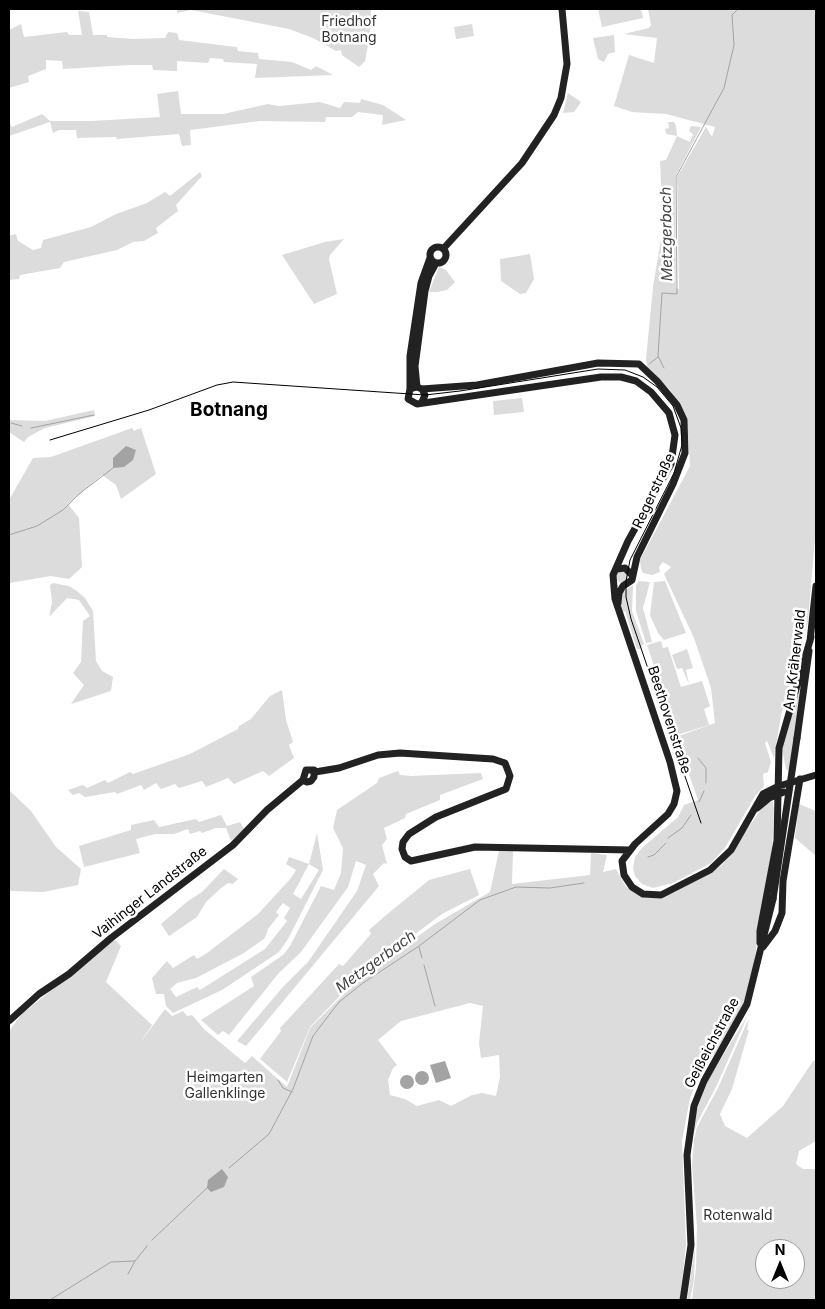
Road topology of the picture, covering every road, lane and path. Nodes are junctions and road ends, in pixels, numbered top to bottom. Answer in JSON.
{"nodes":[{"id":1,"x":558,"y":9,"type":"edge"},
{"id":2,"x":562,"y":9,"type":"edge"},
{"id":3,"x":513,"y":172,"type":"junction"},
{"id":4,"x":443,"y":249,"type":"junction"},
{"id":5,"x":433,"y":260,"type":"junction"},
{"id":6,"x":629,"y":365,"type":"junction"},
{"id":7,"x":644,"y":371,"type":"junction"},
{"id":8,"x":627,"y":377,"type":"junction"},
{"id":9,"x":636,"y":381,"type":"junction"},
{"id":10,"x":416,"y":388,"type":"junction"},
{"id":11,"x":422,"y":402,"type":"junction"},
{"id":12,"x":618,"y":569,"type":"junction"},
{"id":13,"x":632,"y":575,"type":"junction"},
{"id":14,"x":614,"y":581,"type":"junction"},
{"id":15,"x":623,"y":586,"type":"junction"},
{"id":16,"x":816,"y":586,"type":"edge"},
{"id":17,"x":618,"y":606,"type":"junction"},
{"id":18,"x":810,"y":637,"type":"junction"},
{"id":19,"x":806,"y":675,"type":"junction"},
{"id":20,"x":797,"y":681,"type":"junction"},
{"id":21,"x":797,"y":738,"type":"joint"},
{"id":22,"x":779,"y":774,"type":"joint"},
{"id":23,"x":816,"y":775,"type":"edge"},
{"id":24,"x":800,"y":779,"type":"junction"},
{"id":25,"x":783,"y":788,"type":"junction"},
{"id":26,"x":797,"y":793,"type":"junction"},
{"id":27,"x":794,"y":811,"type":"junction"},
{"id":28,"x":625,"y":855,"type":"junction"},
{"id":29,"x":783,"y":902,"type":"junction"},
{"id":30,"x":770,"y":912,"type":"junction"},
{"id":31,"x":763,"y":947,"type":"junction"},
{"id":32,"x":9,"y":1021,"type":"edge"},
{"id":33,"x":683,"y":1300,"type":"edge"}],
"edges":[{"from":1,"to":3,"type":"main road"},
{"from":2,"to":3,"type":"main road"},
{"from":3,"to":4,"type":"main road"},
{"from":4,"to":5,"type":"main road"},
{"from":4,"to":5,"type":"main road"},
{"from":5,"to":10,"type":"main road"},
{"from":6,"to":7,"type":"main road","name":"Regerstraße"},
{"from":6,"to":8,"type":"main road"},
{"from":6,"to":10,"type":"main road","name":"Regerstraße"},
{"from":7,"to":9,"type":"main road"},
{"from":7,"to":13,"type":"main road","name":"Regerstraße"},
{"from":8,"to":9,"type":"main road","name":"Regerstraße"},
{"from":8,"to":11,"type":"main road","name":"Regerstraße"},
{"from":9,"to":12,"type":"main road","name":"Regerstraße"},
{"from":10,"to":11,"type":"main road"},
{"from":10,"to":11,"type":"main road"},
{"from":12,"to":13,"type":"main road"},
{"from":12,"to":14,"type":"main road","name":"Beethovenstraße"},
{"from":13,"to":15,"type":"main road"},
{"from":14,"to":15,"type":"main road"},
{"from":14,"to":17,"type":"main road","name":"Beethovenstraße"},
{"from":15,"to":17,"type":"main road"},
{"from":16,"to":18,"type":"main road","name":"Am Kräherwald"},
{"from":17,"to":28,"type":"main road","name":"Beethovenstraße"},
{"from":18,"to":19,"type":"main road","name":"Am Kräherwald"},
{"from":18,"to":20,"type":"main road","name":"Am Kräherwald"},
{"from":19,"to":20,"type":"main road"},
{"from":19,"to":21,"type":"main road","name":"Am Kräherwald"},
{"from":20,"to":22,"type":"main road","name":"Am Kräherwald"},
{"from":21,"to":30,"type":"main road","name":"Geißeichstraße","bridge":true},
{"from":22,"to":25,"type":"main road","name":"Geißeichstraße"},
{"from":23,"to":24,"type":"main road"},
{"from":24,"to":25,"type":"main road"},
{"from":24,"to":26,"type":"main road","name":"Geißeichstraße"},
{"from":25,"to":26,"type":"main road"},
{"from":25,"to":27,"type":"main road","name":"Geißeichstraße"},
{"from":25,"to":28,"type":"main road"},
{"from":25,"to":31,"type":"main road","name":"Geißeichstraße"},
{"from":26,"to":27,"type":"main road","name":"Geißeichstraße"},
{"from":27,"to":29,"type":"main road","name":"Geißeichstraße"},
{"from":28,"to":32,"type":"main road","name":"Vaihinger Landstraße"},
{"from":29,"to":30,"type":"main road"},
{"from":29,"to":31,"type":"main road","name":"Geißeichstraße"},
{"from":30,"to":31,"type":"main road","name":"Geißeichstraße"},
{"from":31,"to":33,"type":"main road","name":"Geißeichstraße"}]}
